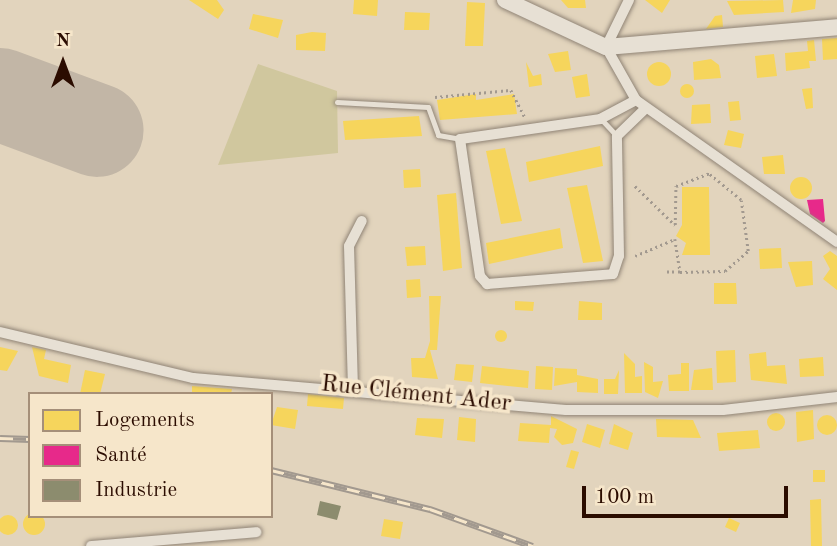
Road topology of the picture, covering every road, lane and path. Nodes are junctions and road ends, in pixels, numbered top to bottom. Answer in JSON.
{"nodes":[{"id":1,"x":505,"y":0,"type":"edge"},
{"id":2,"x":629,"y":0,"type":"edge"},
{"id":3,"x":837,"y":27,"type":"edge"},
{"id":4,"x":606,"y":47,"type":"junction"},
{"id":5,"x":436,"y":97,"type":"dead end"},
{"id":6,"x":636,"y":100,"type":"junction"},
{"id":7,"x":337,"y":102,"type":"dead end"},
{"id":8,"x":645,"y":109,"type":"junction"},
{"id":9,"x":601,"y":119,"type":"junction"},
{"id":10,"x":526,"y":122,"type":"dead end"},
{"id":11,"x":617,"y":136,"type":"junction"},
{"id":12,"x":460,"y":139,"type":"junction"},
{"id":13,"x":712,"y":168,"type":"dead end"},
{"id":14,"x":709,"y":174,"type":"junction"},
{"id":15,"x":635,"y":186,"type":"dead end"},
{"id":16,"x":362,"y":221,"type":"dead end"},
{"id":17,"x":837,"y":242,"type":"edge"},
{"id":18,"x":635,"y":256,"type":"dead end"},
{"id":19,"x":666,"y":272,"type":"dead end"},
{"id":20,"x":680,"y":272,"type":"junction"},
{"id":21,"x":0,"y":332,"type":"edge"},
{"id":22,"x":353,"y":389,"type":"junction"},
{"id":23,"x":837,"y":397,"type":"edge"},
{"id":24,"x":256,"y":531,"type":"dead end"},
{"id":25,"x":91,"y":546,"type":"edge"}],
"edges":[{"from":1,"to":4,"type":"main road"},
{"from":2,"to":4,"type":"street"},
{"from":3,"to":4,"type":"main road"},
{"from":4,"to":6,"type":"street"},
{"from":5,"to":10,"type":"path"},
{"from":6,"to":8,"type":"street"},
{"from":6,"to":9,"type":"street"},
{"from":7,"to":12,"type":"lane"},
{"from":8,"to":11,"type":"street"},
{"from":8,"to":17,"type":"street"},
{"from":9,"to":11,"type":"lane"},
{"from":9,"to":12,"type":"street"},
{"from":11,"to":12,"type":"street"},
{"from":13,"to":14,"type":"path"},
{"from":14,"to":15,"type":"path"},
{"from":14,"to":20,"type":"path"},
{"from":16,"to":22,"type":"street"},
{"from":18,"to":20,"type":"path"},
{"from":19,"to":20,"type":"path"},
{"from":21,"to":22,"type":"street","name":"Rue Clément Ader"},
{"from":22,"to":23,"type":"street","name":"Rue Clément Ader"},
{"from":24,"to":25,"type":"street"}]}
